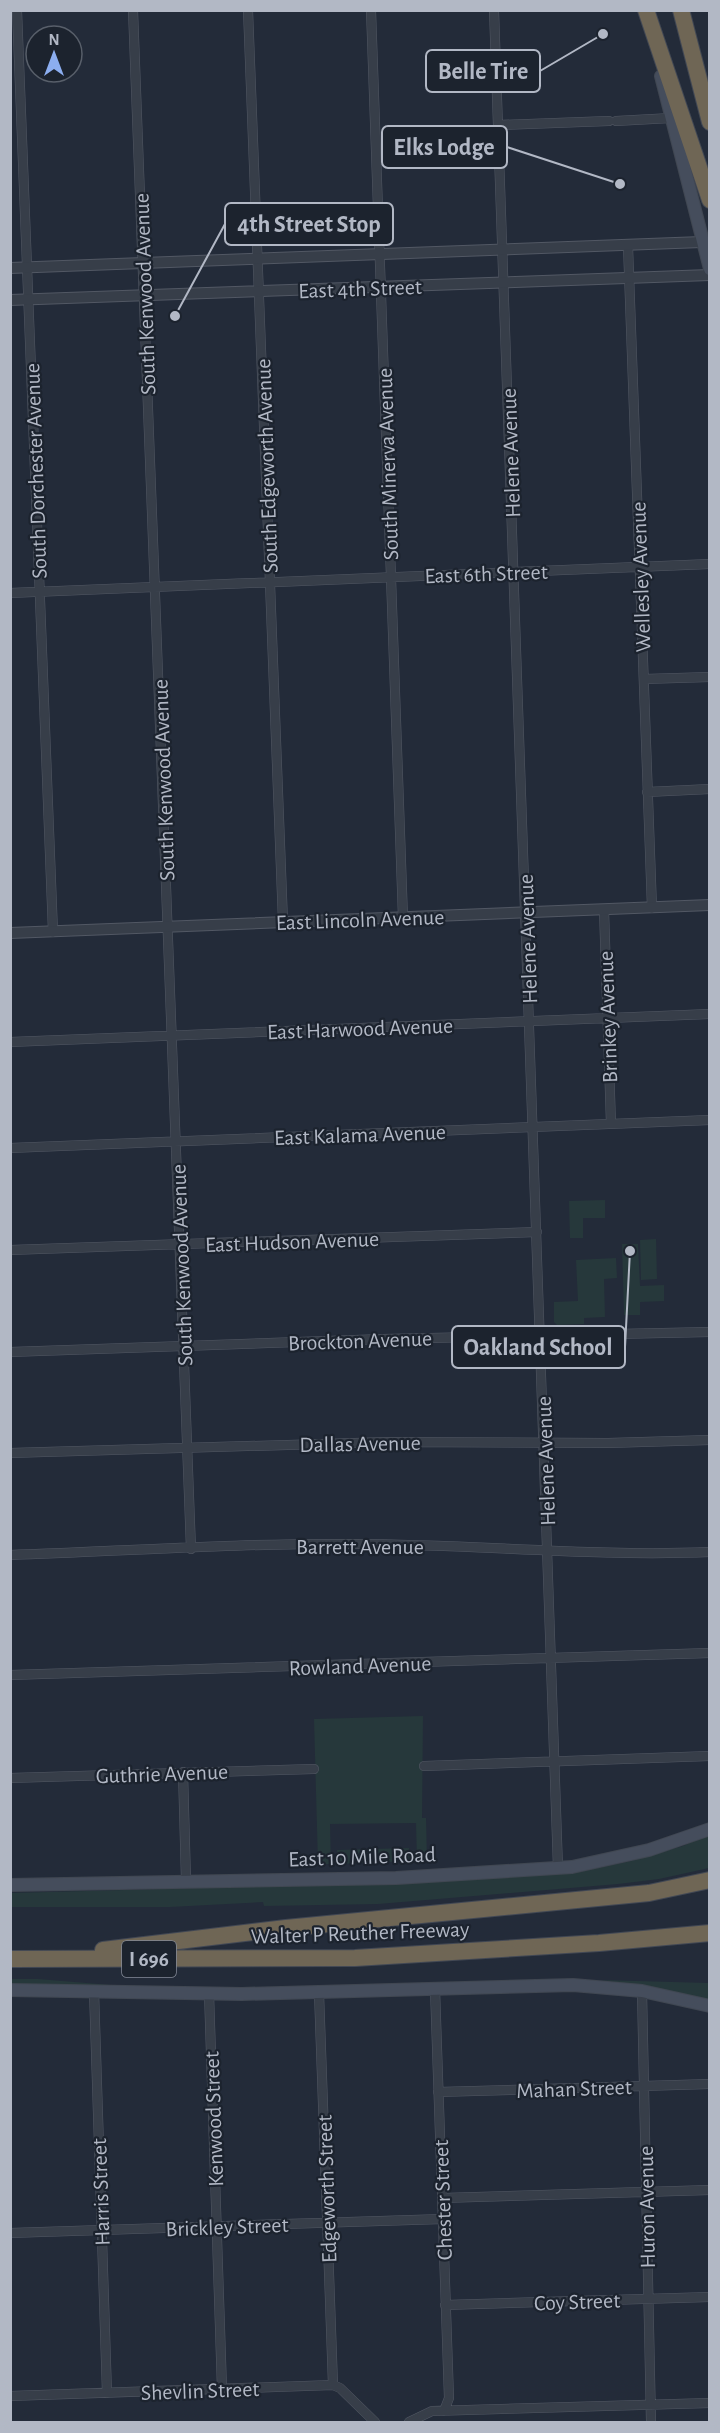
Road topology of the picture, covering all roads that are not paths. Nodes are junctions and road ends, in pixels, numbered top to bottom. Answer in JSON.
{"nodes":[{"id":1,"x":17,"y":10,"type":"edge"},
{"id":2,"x":133,"y":10,"type":"edge"},
{"id":3,"x":248,"y":10,"type":"edge"},
{"id":4,"x":371,"y":10,"type":"edge"},
{"id":5,"x":494,"y":10,"type":"edge"},
{"id":6,"x":646,"y":10,"type":"edge"},
{"id":7,"x":681,"y":10,"type":"edge"},
{"id":8,"x":671,"y":118,"type":"junction"},
{"id":9,"x":710,"y":122,"type":"edge"},
{"id":10,"x":498,"y":125,"type":"junction"},
{"id":11,"x":710,"y":200,"type":"edge"},
{"id":12,"x":702,"y":242,"type":"junction"},
{"id":13,"x":628,"y":246,"type":"junction"},
{"id":14,"x":503,"y":251,"type":"junction"},
{"id":15,"x":379,"y":256,"type":"junction"},
{"id":16,"x":258,"y":260,"type":"junction"},
{"id":17,"x":143,"y":264,"type":"junction"},
{"id":18,"x":10,"y":268,"type":"edge"},
{"id":19,"x":28,"y":268,"type":"junction"},
{"id":20,"x":710,"y":269,"type":"edge"},
{"id":21,"x":710,"y":275,"type":"edge"},
{"id":22,"x":629,"y":278,"type":"junction"},
{"id":23,"x":504,"y":282,"type":"junction"},
{"id":24,"x":380,"y":286,"type":"junction"},
{"id":25,"x":259,"y":291,"type":"junction"},
{"id":26,"x":144,"y":296,"type":"junction"},
{"id":27,"x":10,"y":300,"type":"edge"},
{"id":28,"x":28,"y":300,"type":"junction"},
{"id":29,"x":710,"y":564,"type":"edge"},
{"id":30,"x":639,"y":567,"type":"junction"},
{"id":31,"x":514,"y":572,"type":"junction"},
{"id":32,"x":391,"y":577,"type":"junction"},
{"id":33,"x":270,"y":582,"type":"junction"},
{"id":34,"x":155,"y":586,"type":"junction"},
{"id":35,"x":40,"y":591,"type":"junction"},
{"id":36,"x":10,"y":593,"type":"edge"},
{"id":37,"x":710,"y":677,"type":"edge"},
{"id":38,"x":644,"y":679,"type":"junction"},
{"id":39,"x":710,"y":789,"type":"edge"},
{"id":40,"x":647,"y":792,"type":"junction"},
{"id":41,"x":710,"y":905,"type":"edge"},
{"id":42,"x":652,"y":908,"type":"junction"},
{"id":43,"x":604,"y":910,"type":"junction"},
{"id":44,"x":526,"y":913,"type":"junction"},
{"id":45,"x":403,"y":918,"type":"junction"},
{"id":46,"x":283,"y":922,"type":"junction"},
{"id":47,"x":168,"y":927,"type":"junction"},
{"id":48,"x":53,"y":932,"type":"junction"},
{"id":49,"x":10,"y":933,"type":"edge"},
{"id":50,"x":710,"y":1014,"type":"edge"},
{"id":51,"x":607,"y":1018,"type":"junction"},
{"id":52,"x":530,"y":1021,"type":"junction"},
{"id":53,"x":172,"y":1035,"type":"junction"},
{"id":54,"x":10,"y":1042,"type":"edge"},
{"id":55,"x":710,"y":1120,"type":"edge"},
{"id":56,"x":611,"y":1124,"type":"junction"},
{"id":57,"x":533,"y":1127,"type":"junction"},
{"id":58,"x":176,"y":1141,"type":"junction"},
{"id":59,"x":10,"y":1148,"type":"edge"},
{"id":60,"x":537,"y":1232,"type":"junction"},
{"id":61,"x":180,"y":1245,"type":"junction"},
{"id":62,"x":10,"y":1250,"type":"edge"},
{"id":63,"x":710,"y":1332,"type":"edge"},
{"id":64,"x":540,"y":1337,"type":"junction"},
{"id":65,"x":183,"y":1346,"type":"junction"},
{"id":66,"x":10,"y":1352,"type":"edge"},
{"id":67,"x":710,"y":1440,"type":"edge"},
{"id":68,"x":544,"y":1443,"type":"junction"},
{"id":69,"x":187,"y":1448,"type":"junction"},
{"id":70,"x":10,"y":1454,"type":"edge"},
{"id":71,"x":191,"y":1549,"type":"junction"},
{"id":72,"x":548,"y":1551,"type":"junction"},
{"id":73,"x":710,"y":1552,"type":"edge"},
{"id":74,"x":10,"y":1555,"type":"edge"},
{"id":75,"x":710,"y":1653,"type":"edge"},
{"id":76,"x":551,"y":1658,"type":"junction"},
{"id":77,"x":10,"y":1675,"type":"edge"},
{"id":78,"x":710,"y":1756,"type":"edge"},
{"id":79,"x":555,"y":1761,"type":"junction"},
{"id":80,"x":424,"y":1766,"type":"dead end"},
{"id":81,"x":315,"y":1769,"type":"dead end"},
{"id":82,"x":183,"y":1772,"type":"junction"},
{"id":83,"x":10,"y":1778,"type":"edge"},
{"id":84,"x":710,"y":1829,"type":"edge"},
{"id":85,"x":558,"y":1868,"type":"junction"},
{"id":86,"x":186,"y":1880,"type":"junction"},
{"id":87,"x":710,"y":1881,"type":"edge"},
{"id":88,"x":10,"y":1885,"type":"edge"},
{"id":89,"x":710,"y":1933,"type":"edge"},
{"id":90,"x":19,"y":1959,"type":"edge"},
{"id":91,"x":435,"y":1989,"type":"junction"},
{"id":92,"x":10,"y":1990,"type":"edge"},
{"id":93,"x":94,"y":1991,"type":"junction"},
{"id":94,"x":642,"y":1991,"type":"junction"},
{"id":95,"x":209,"y":1993,"type":"junction"},
{"id":96,"x":319,"y":1993,"type":"junction"},
{"id":97,"x":710,"y":2006,"type":"edge"},
{"id":98,"x":710,"y":2084,"type":"edge"},
{"id":99,"x":644,"y":2086,"type":"junction"},
{"id":100,"x":438,"y":2092,"type":"junction"},
{"id":101,"x":710,"y":2190,"type":"edge"},
{"id":102,"x":646,"y":2192,"type":"junction"},
{"id":103,"x":442,"y":2198,"type":"junction"},
{"id":104,"x":442,"y":2219,"type":"junction"},
{"id":105,"x":327,"y":2223,"type":"junction"},
{"id":106,"x":216,"y":2226,"type":"junction"},
{"id":107,"x":101,"y":2230,"type":"junction"},
{"id":108,"x":10,"y":2233,"type":"edge"},
{"id":109,"x":710,"y":2296,"type":"edge"},
{"id":110,"x":648,"y":2298,"type":"junction"},
{"id":111,"x":446,"y":2305,"type":"junction"},
{"id":112,"x":333,"y":2385,"type":"junction"},
{"id":113,"x":222,"y":2389,"type":"junction"},
{"id":114,"x":107,"y":2392,"type":"junction"},
{"id":115,"x":10,"y":2396,"type":"edge"},
{"id":116,"x":710,"y":2403,"type":"edge"},
{"id":117,"x":651,"y":2405,"type":"junction"},
{"id":118,"x":444,"y":2411,"type":"junction"},
{"id":119,"x":375,"y":2422,"type":"edge"},
{"id":120,"x":409,"y":2422,"type":"edge"},
{"id":121,"x":651,"y":2422,"type":"edge"}],
"edges":[{"from":1,"to":19,"type":"street","name":"South Dorchester Avenue"},
{"from":2,"to":17,"type":"street","name":"South Kenwood Avenue"},
{"from":3,"to":16,"type":"street","name":"South Edgeworth Avenue"},
{"from":4,"to":15,"type":"street","name":"South Minerva Avenue"},
{"from":5,"to":10,"type":"street","name":"Helene Avenue"},
{"from":6,"to":8,"type":"main road"},
{"from":6,"to":11,"type":"highway"},
{"from":7,"to":9,"type":"highway"},
{"from":8,"to":10,"type":"street"},
{"from":8,"to":12,"type":"main road"},
{"from":10,"to":14,"type":"street","name":"Helene Avenue"},
{"from":12,"to":13,"type":"street","name":"East 4th Street"},
{"from":12,"to":20,"type":"main road"},
{"from":13,"to":14,"type":"street","name":"East 4th Street"},
{"from":13,"to":22,"type":"street","name":"Wellesley Avenue"},
{"from":14,"to":15,"type":"street","name":"East 4th Street"},
{"from":14,"to":23,"type":"street","name":"Helene Avenue"},
{"from":15,"to":16,"type":"street","name":"East 4th Street"},
{"from":15,"to":24,"type":"street","name":"South Minerva Avenue"},
{"from":16,"to":17,"type":"street","name":"East 4th Street"},
{"from":16,"to":25,"type":"street","name":"South Edgeworth Avenue"},
{"from":17,"to":19,"type":"street","name":"East 4th Street"},
{"from":17,"to":26,"type":"street","name":"South Kenwood Avenue"},
{"from":18,"to":19,"type":"street","name":"East 4th Street"},
{"from":19,"to":28,"type":"street","name":"South Dorchester Avenue"},
{"from":21,"to":22,"type":"street","name":"East 4th Street"},
{"from":22,"to":23,"type":"street","name":"East 4th Street"},
{"from":22,"to":30,"type":"street","name":"Wellesley Avenue"},
{"from":23,"to":24,"type":"street","name":"East 4th Street"},
{"from":23,"to":31,"type":"street","name":"Helene Avenue"},
{"from":24,"to":25,"type":"street","name":"East 4th Street"},
{"from":24,"to":32,"type":"street","name":"South Minerva Avenue"},
{"from":25,"to":26,"type":"street","name":"East 4th Street"},
{"from":25,"to":33,"type":"street","name":"South Edgeworth Avenue"},
{"from":26,"to":28,"type":"street","name":"East 4th Street"},
{"from":26,"to":34,"type":"street","name":"South Kenwood Avenue"},
{"from":27,"to":28,"type":"street","name":"East 4th Street"},
{"from":28,"to":35,"type":"street","name":"South Dorchester Avenue"},
{"from":29,"to":30,"type":"street","name":"East 6th Street"},
{"from":30,"to":31,"type":"street","name":"East 6th Street"},
{"from":30,"to":38,"type":"street","name":"Wellesley Avenue"},
{"from":31,"to":32,"type":"street","name":"East 6th Street"},
{"from":31,"to":44,"type":"street","name":"Helene Avenue"},
{"from":32,"to":33,"type":"street","name":"East 6th Street"},
{"from":32,"to":45,"type":"street","name":"South Minerva Avenue"},
{"from":33,"to":34,"type":"street","name":"East 6th Street"},
{"from":33,"to":46,"type":"street","name":"South Edgeworth Avenue"},
{"from":34,"to":35,"type":"street","name":"East 6th Street"},
{"from":34,"to":47,"type":"street","name":"South Kenwood Avenue"},
{"from":35,"to":36,"type":"street","name":"East 6th Street"},
{"from":35,"to":48,"type":"street","name":"South Dorchester Avenue"},
{"from":37,"to":38,"type":"street"},
{"from":38,"to":40,"type":"street","name":"Wellesley Avenue"},
{"from":39,"to":40,"type":"street"},
{"from":40,"to":42,"type":"street","name":"Wellesley Avenue"},
{"from":41,"to":42,"type":"street","name":"East Lincoln Avenue"},
{"from":42,"to":43,"type":"street","name":"East Lincoln Avenue"},
{"from":43,"to":44,"type":"street","name":"East Lincoln Avenue"},
{"from":43,"to":51,"type":"street","name":"Brinkey Avenue"},
{"from":44,"to":45,"type":"street","name":"East Lincoln Avenue"},
{"from":44,"to":52,"type":"street","name":"Helene Avenue"},
{"from":45,"to":46,"type":"street","name":"East Lincoln Avenue"},
{"from":46,"to":47,"type":"street","name":"East Lincoln Avenue"},
{"from":47,"to":48,"type":"street","name":"East Lincoln Avenue"},
{"from":47,"to":53,"type":"street","name":"South Kenwood Avenue"},
{"from":48,"to":49,"type":"street","name":"East Lincoln Avenue"},
{"from":50,"to":51,"type":"street","name":"East Harwood Avenue"},
{"from":51,"to":52,"type":"street","name":"East Harwood Avenue"},
{"from":51,"to":56,"type":"street","name":"Brinkey Avenue"},
{"from":52,"to":53,"type":"street","name":"East Harwood Avenue"},
{"from":52,"to":57,"type":"street","name":"Helene Avenue"},
{"from":53,"to":54,"type":"street","name":"East Harwood Avenue"},
{"from":53,"to":58,"type":"street","name":"South Kenwood Avenue"},
{"from":55,"to":56,"type":"street","name":"East Kalama Avenue"},
{"from":56,"to":57,"type":"street","name":"East Kalama Avenue"},
{"from":57,"to":58,"type":"street","name":"East Kalama Avenue"},
{"from":57,"to":60,"type":"street","name":"Helene Avenue"},
{"from":58,"to":59,"type":"street","name":"East Kalama Avenue"},
{"from":58,"to":61,"type":"street","name":"South Kenwood Avenue"},
{"from":60,"to":61,"type":"street","name":"East Hudson Avenue"},
{"from":60,"to":64,"type":"street","name":"Helene Avenue"},
{"from":61,"to":62,"type":"street","name":"East Hudson Avenue"},
{"from":61,"to":65,"type":"street","name":"South Kenwood Avenue"},
{"from":63,"to":64,"type":"street","name":"Brockton Avenue"},
{"from":64,"to":65,"type":"street","name":"Brockton Avenue"},
{"from":64,"to":68,"type":"street","name":"Helene Avenue"},
{"from":65,"to":66,"type":"street","name":"Brockton Avenue"},
{"from":65,"to":69,"type":"street","name":"South Kenwood Avenue"},
{"from":67,"to":68,"type":"street","name":"Dallas Avenue"},
{"from":68,"to":69,"type":"street","name":"Dallas Avenue"},
{"from":68,"to":72,"type":"street","name":"Helene Avenue"},
{"from":69,"to":70,"type":"street","name":"Dallas Avenue"},
{"from":69,"to":71,"type":"street","name":"South Kenwood Avenue"},
{"from":71,"to":72,"type":"street","name":"Barrett Avenue"},
{"from":71,"to":74,"type":"street","name":"Barrett Avenue"},
{"from":72,"to":73,"type":"street","name":"Barrett Avenue"},
{"from":72,"to":76,"type":"street","name":"Helene Avenue"},
{"from":75,"to":76,"type":"street","name":"Rowland Avenue"},
{"from":76,"to":77,"type":"street","name":"Rowland Avenue"},
{"from":76,"to":79,"type":"street","name":"Helene Avenue"},
{"from":78,"to":79,"type":"street"},
{"from":79,"to":80,"type":"street"},
{"from":79,"to":85,"type":"street","name":"Helene Avenue"},
{"from":81,"to":82,"type":"street","name":"Guthrie Avenue"},
{"from":82,"to":83,"type":"street","name":"Guthrie Avenue"},
{"from":82,"to":86,"type":"street"},
{"from":84,"to":85,"type":"main road","name":"East 10 Mile Road"},
{"from":85,"to":86,"type":"main road","name":"East 10 Mile Road"},
{"from":86,"to":88,"type":"main road","name":"East 10 Mile Road"},
{"from":87,"to":90,"type":"highway"},
{"from":89,"to":90,"type":"highway","name":"Walter P Reuther Freeway","number":"I 696"},
{"from":91,"to":94,"type":"main road"},
{"from":91,"to":96,"type":"main road"},
{"from":91,"to":100,"type":"street","name":"Chester Street"},
{"from":92,"to":93,"type":"main road"},
{"from":93,"to":95,"type":"main road"},
{"from":93,"to":107,"type":"street","name":"Harris Street"},
{"from":94,"to":97,"type":"main road"},
{"from":94,"to":99,"type":"street","name":"Huron Avenue"},
{"from":95,"to":96,"type":"main road"},
{"from":95,"to":106,"type":"street","name":"Kenwood Street"},
{"from":96,"to":105,"type":"street","name":"Edgeworth Street"},
{"from":98,"to":99,"type":"street","name":"Mahan Street"},
{"from":99,"to":100,"type":"street","name":"Mahan Street"},
{"from":99,"to":102,"type":"street","name":"Huron Avenue"},
{"from":100,"to":103,"type":"street","name":"Chester Street"},
{"from":101,"to":102,"type":"street"},
{"from":102,"to":103,"type":"street"},
{"from":102,"to":110,"type":"street","name":"Huron Avenue"},
{"from":103,"to":104,"type":"street","name":"Chester Street"},
{"from":104,"to":105,"type":"street","name":"Brickley Street"},
{"from":104,"to":111,"type":"street","name":"Chester Street"},
{"from":105,"to":106,"type":"street","name":"Brickley Street"},
{"from":105,"to":112,"type":"street","name":"Edgeworth Street"},
{"from":106,"to":107,"type":"street","name":"Brickley Street"},
{"from":106,"to":113,"type":"street","name":"Kenwood Street"},
{"from":107,"to":108,"type":"street","name":"Brickley Street"},
{"from":107,"to":114,"type":"street","name":"Harris Street"},
{"from":109,"to":110,"type":"street","name":"Coy Street"},
{"from":110,"to":111,"type":"street","name":"Coy Street"},
{"from":110,"to":117,"type":"street","name":"Huron Avenue"},
{"from":111,"to":118,"type":"street","name":"Chester Street"},
{"from":112,"to":113,"type":"street","name":"Shevlin Street"},
{"from":112,"to":119,"type":"street"},
{"from":113,"to":114,"type":"street","name":"Shevlin Street"},
{"from":114,"to":115,"type":"street","name":"Shevlin Street"},
{"from":116,"to":117,"type":"street"},
{"from":117,"to":118,"type":"street"},
{"from":117,"to":121,"type":"street","name":"Huron Avenue"},
{"from":118,"to":120,"type":"street"}]}
